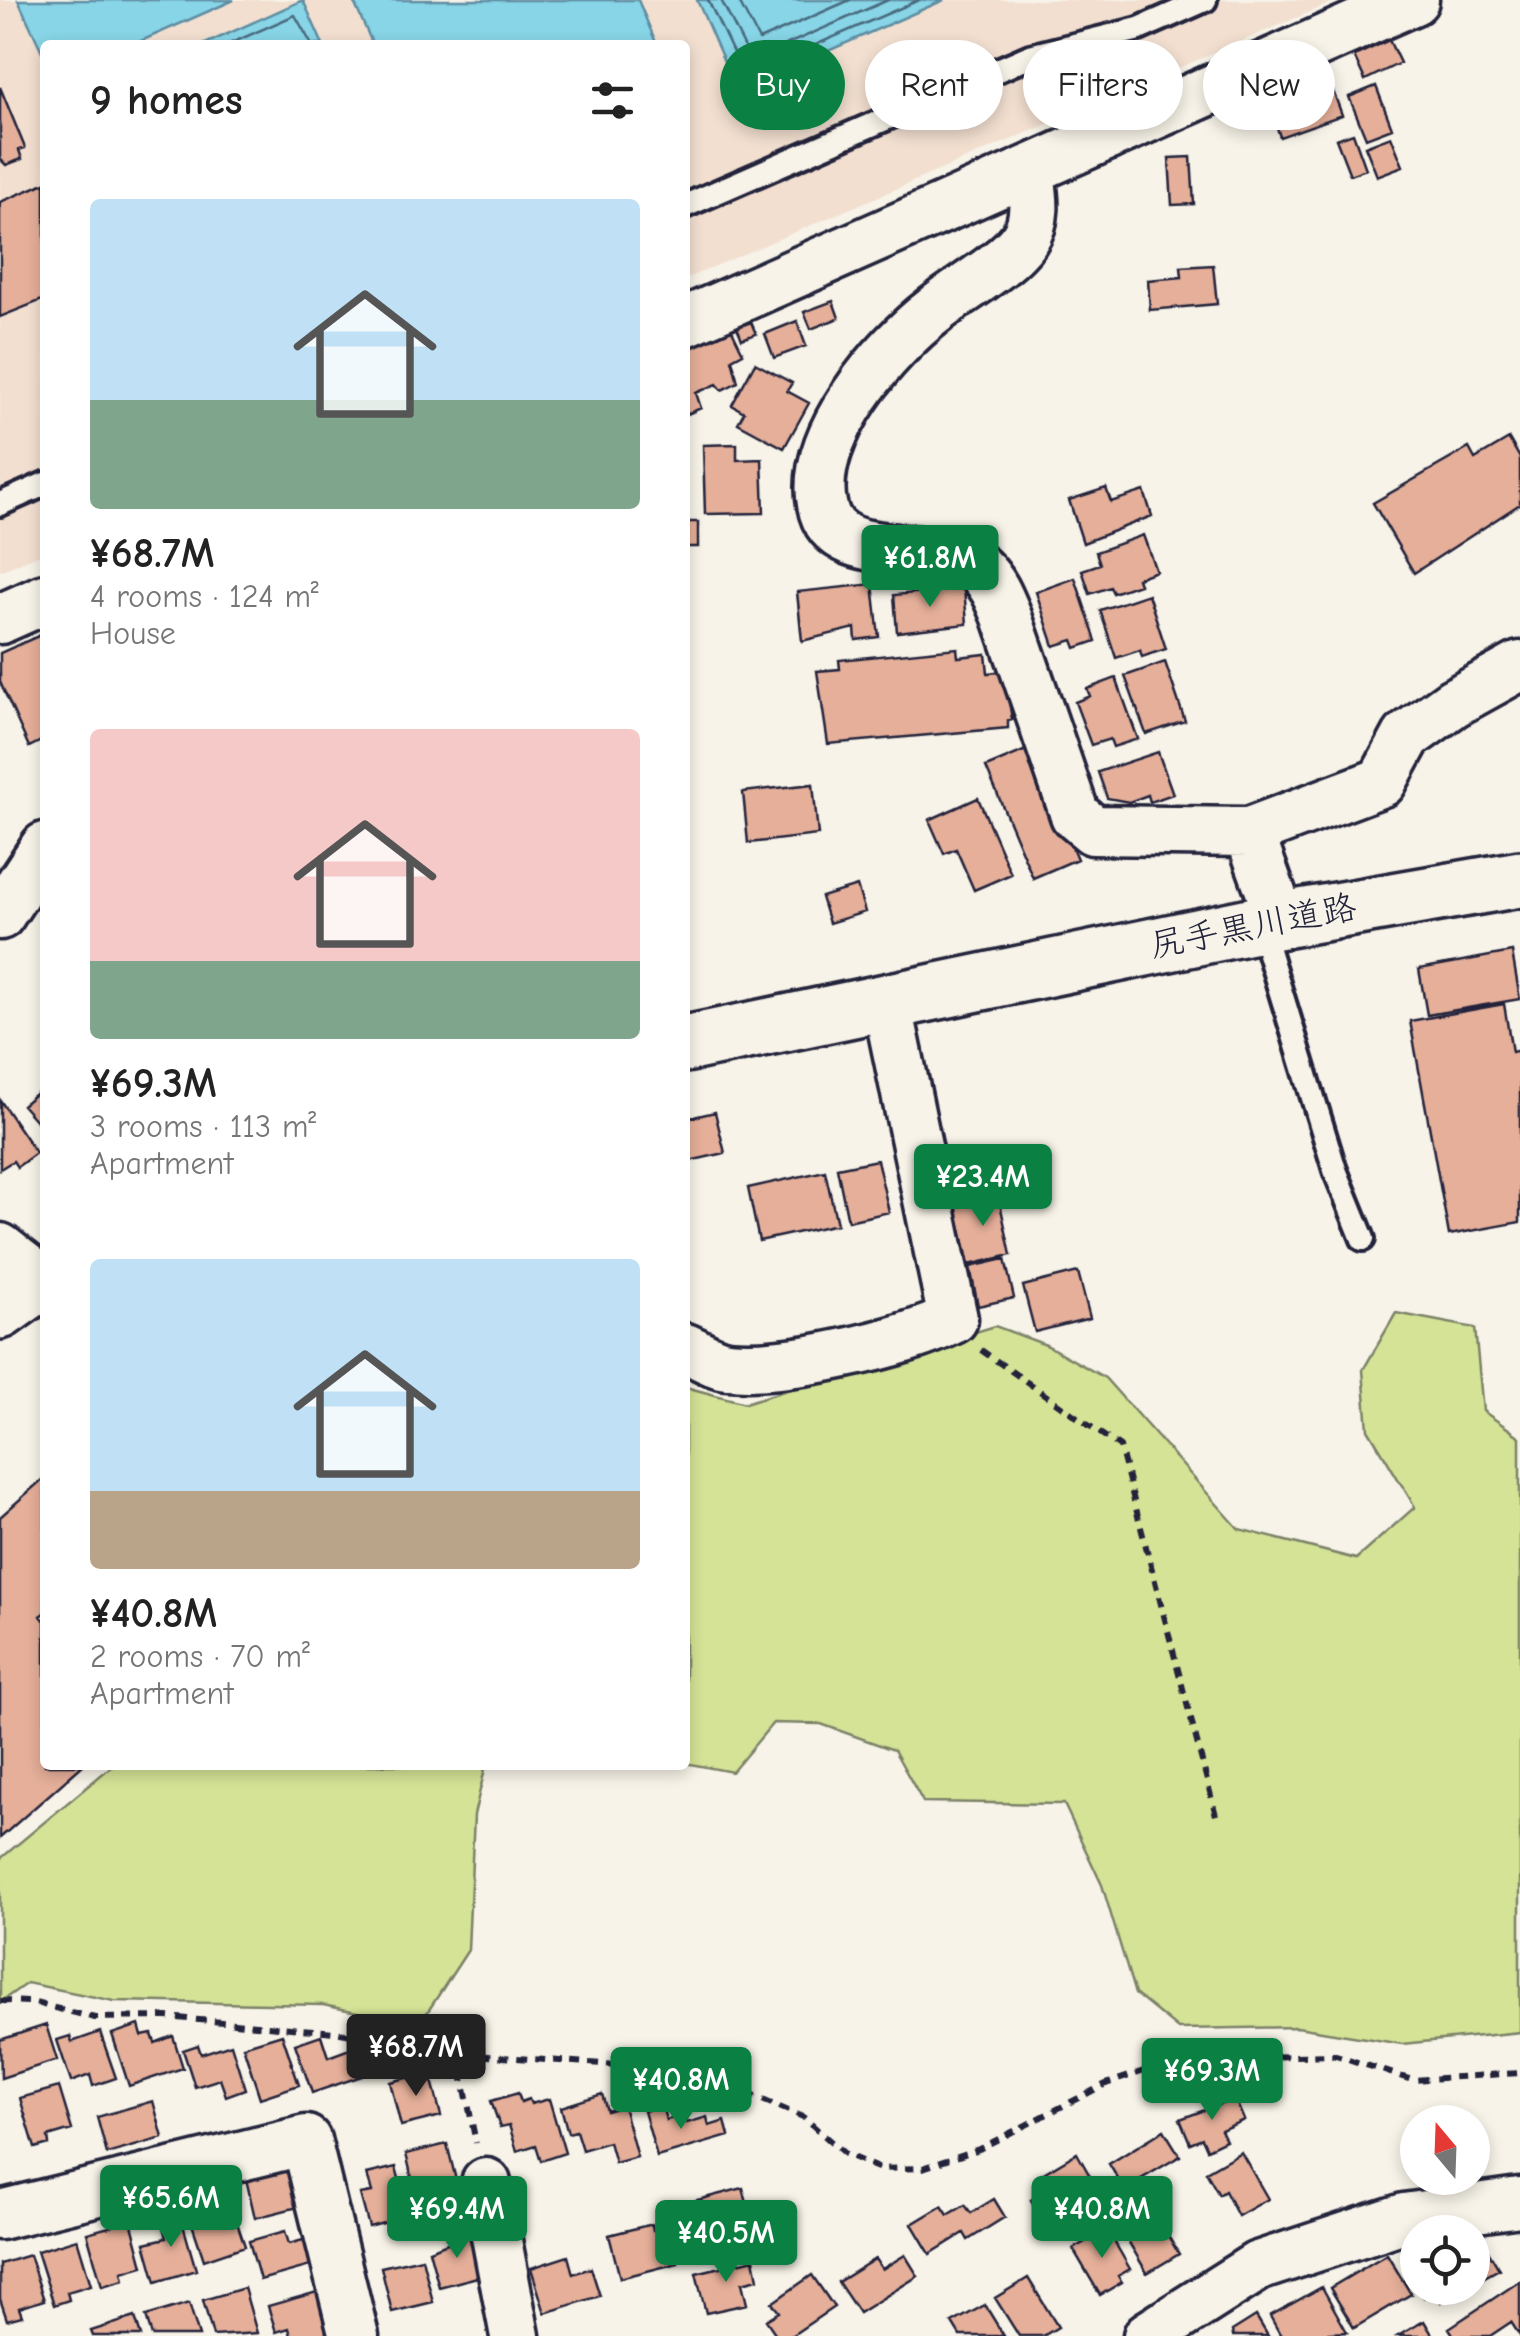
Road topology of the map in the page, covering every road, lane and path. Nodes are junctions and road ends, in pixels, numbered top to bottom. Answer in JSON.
{"nodes":[{"id":1,"x":1205,"y":0,"type":"edge"},
{"id":2,"x":1414,"y":0,"type":"edge"},
{"id":3,"x":1030,"y":173,"type":"junction"},
{"id":4,"x":690,"y":204,"type":"edge"},
{"id":5,"x":690,"y":320,"type":"edge"},
{"id":6,"x":40,"y":486,"type":"edge"},
{"id":7,"x":0,"y":504,"type":"edge"},
{"id":8,"x":40,"y":601,"type":"edge"},
{"id":9,"x":0,"y":619,"type":"edge"},
{"id":10,"x":1520,"y":666,"type":"edge"},
{"id":11,"x":1248,"y":832,"type":"junction"},
{"id":12,"x":40,"y":854,"type":"edge"},
{"id":13,"x":1520,"y":879,"type":"edge"},
{"id":14,"x":0,"y":914,"type":"edge"},
{"id":15,"x":1270,"y":923,"type":"junction"},
{"id":16,"x":988,"y":978,"type":"junction"},
{"id":17,"x":887,"y":1002,"type":"junction"},
{"id":18,"x":690,"y":1013,"type":"edge"},
{"id":19,"x":690,"y":1043,"type":"edge"},
{"id":20,"x":1363,"y":1239,"type":"dead end"},
{"id":21,"x":0,"y":1248,"type":"edge"},
{"id":22,"x":36,"y":1295,"type":"edge"},
{"id":23,"x":953,"y":1320,"type":"junction"},
{"id":24,"x":690,"y":1350,"type":"edge"},
{"id":25,"x":0,"y":1352,"type":"edge"},
{"id":26,"x":1218,"y":1823,"type":"dead end"},
{"id":27,"x":0,"y":2002,"type":"edge"},
{"id":28,"x":458,"y":2054,"type":"junction"},
{"id":29,"x":1520,"y":2073,"type":"edge"},
{"id":30,"x":467,"y":2106,"type":"dead end"},
{"id":31,"x":486,"y":2183,"type":"dead end"},
{"id":32,"x":1520,"y":2202,"type":"edge"},
{"id":33,"x":0,"y":2215,"type":"edge"},
{"id":34,"x":502,"y":2333,"type":"edge"},
{"id":35,"x":354,"y":2336,"type":"edge"},
{"id":36,"x":1148,"y":2336,"type":"edge"}],
"edges":[{"from":1,"to":4,"type":"lane"},
{"from":2,"to":3,"type":"street"},
{"from":3,"to":5,"type":"street"},
{"from":3,"to":11,"type":"street"},
{"from":6,"to":7,"type":"lane"},
{"from":8,"to":9,"type":"street"},
{"from":10,"to":11,"type":"street"},
{"from":11,"to":15,"type":"street"},
{"from":12,"to":14,"type":"street"},
{"from":13,"to":15,"type":"main road","name":"尻手黒川道路"},
{"from":15,"to":16,"type":"main road","name":"尻手黒川道路"},
{"from":15,"to":20,"type":"lane"},
{"from":16,"to":17,"type":"main road","name":"尻手黒川道路"},
{"from":16,"to":18,"type":"main road","name":"尻手黒川道路"},
{"from":17,"to":19,"type":"main road","name":"尻手黒川道路"},
{"from":17,"to":23,"type":"street"},
{"from":21,"to":22,"type":"street"},
{"from":22,"to":25,"type":"main road"},
{"from":23,"to":24,"type":"street"},
{"from":23,"to":26,"type":"path"},
{"from":27,"to":28,"type":"path"},
{"from":28,"to":29,"type":"path"},
{"from":28,"to":30,"type":"path"},
{"from":31,"to":34,"type":"street"},
{"from":32,"to":36,"type":"street"},
{"from":33,"to":35,"type":"street"}]}
